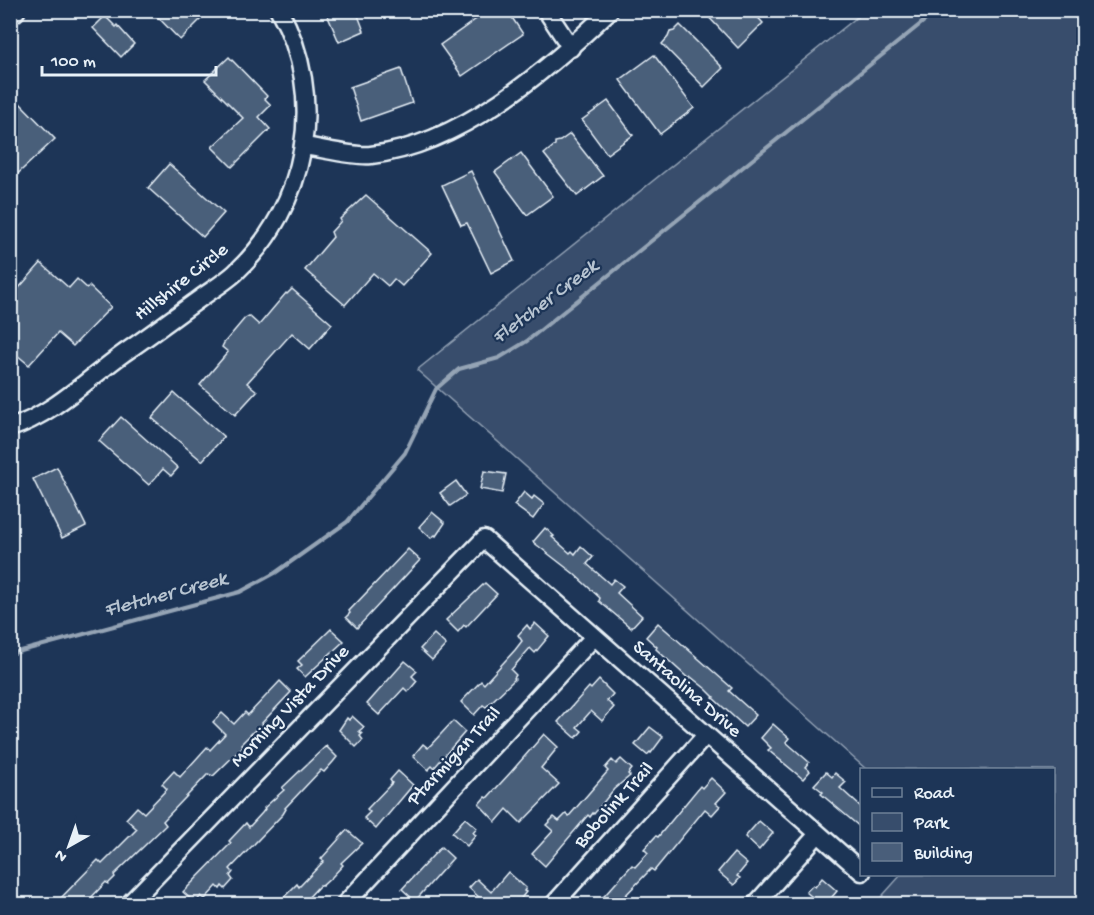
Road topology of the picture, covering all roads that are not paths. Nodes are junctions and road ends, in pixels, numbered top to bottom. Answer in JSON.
{"nodes":[{"id":1,"x":279,"y":10,"type":"edge"},
{"id":2,"x":546,"y":10,"type":"edge"},
{"id":3,"x":610,"y":10,"type":"edge"},
{"id":4,"x":571,"y":48,"type":"junction"},
{"id":5,"x":303,"y":146,"type":"junction"},
{"id":6,"x":10,"y":428,"type":"edge"},
{"id":7,"x":484,"y":539,"type":"joint"},
{"id":8,"x":594,"y":637,"type":"junction"},
{"id":9,"x":706,"y":735,"type":"junction"},
{"id":10,"x":818,"y":834,"type":"junction"},
{"id":11,"x":860,"y":871,"type":"edge"},
{"id":12,"x":129,"y":904,"type":"edge"},
{"id":13,"x":345,"y":904,"type":"edge"},
{"id":14,"x":554,"y":904,"type":"edge"},
{"id":15,"x":756,"y":904,"type":"edge"}],
"edges":[{"from":1,"to":5,"type":"street","name":"Hillshire Circle"},
{"from":2,"to":4,"type":"street"},
{"from":3,"to":4,"type":"street"},
{"from":4,"to":5,"type":"street"},
{"from":5,"to":6,"type":"street","name":"Hillshire Circle"},
{"from":7,"to":8,"type":"street","name":"Santaolina Drive"},
{"from":7,"to":12,"type":"street","name":"Morning Vista Drive"},
{"from":8,"to":9,"type":"street","name":"Santaolina Drive"},
{"from":8,"to":13,"type":"street","name":"Ptarmigan Trail"},
{"from":9,"to":10,"type":"street","name":"Santaolina Drive"},
{"from":9,"to":14,"type":"street","name":"Bobolink Trail"},
{"from":10,"to":11,"type":"street","name":"Santaolina Drive"},
{"from":10,"to":15,"type":"street"}]}
